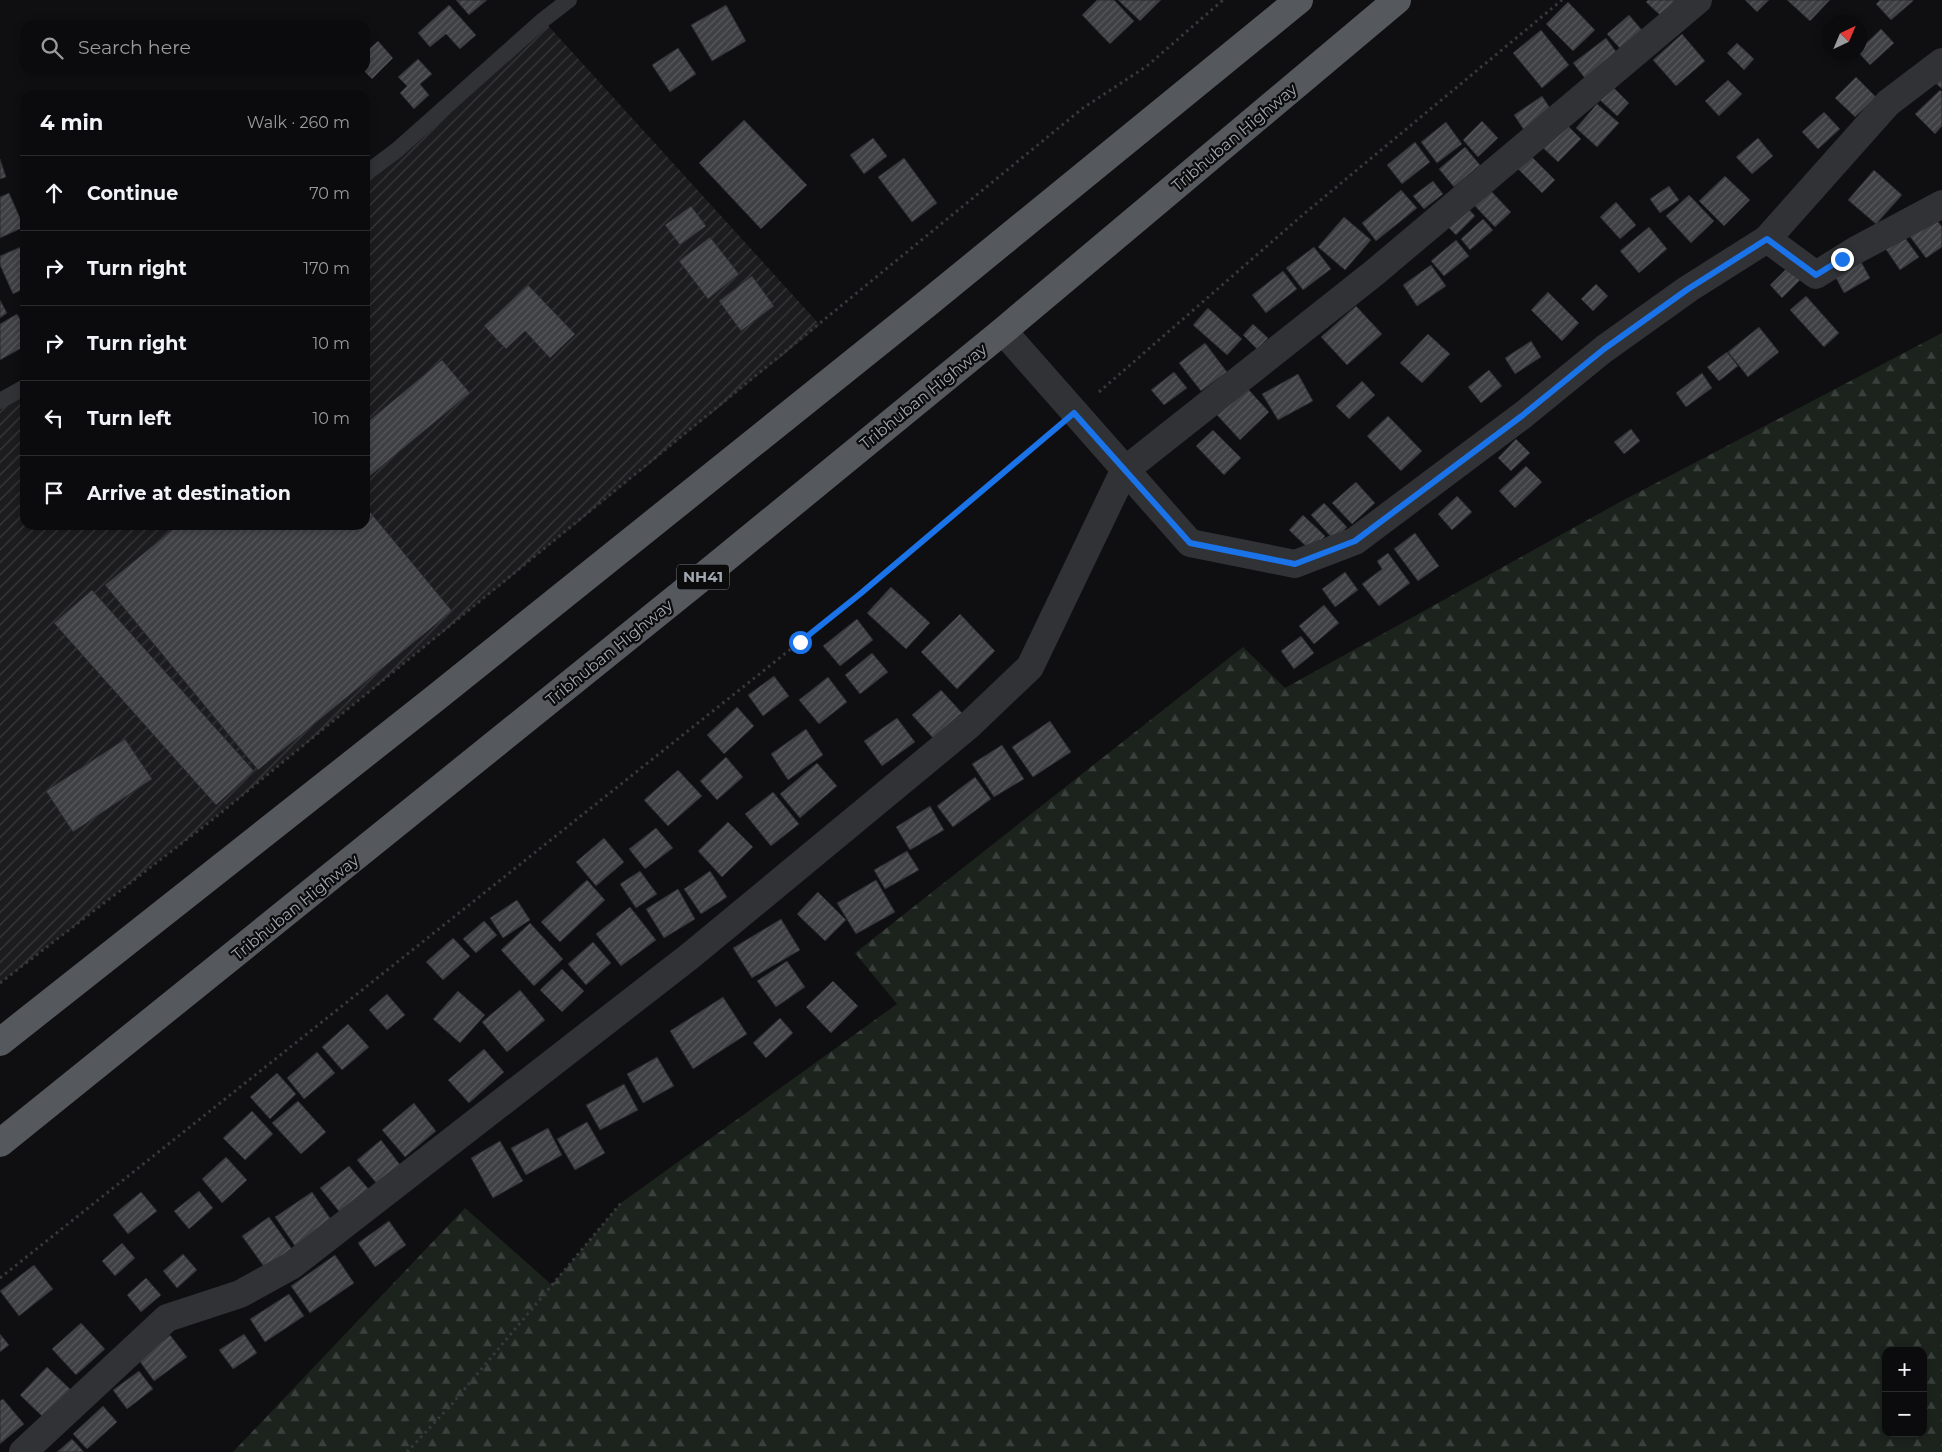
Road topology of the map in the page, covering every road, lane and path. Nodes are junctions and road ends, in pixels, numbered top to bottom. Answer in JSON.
{"nodes":[{"id":1,"x":569,"y":0,"type":"edge"},
{"id":2,"x":1223,"y":0,"type":"edge"},
{"id":3,"x":1397,"y":0,"type":"edge"},
{"id":4,"x":1562,"y":0,"type":"edge"},
{"id":5,"x":1698,"y":0,"type":"edge"},
{"id":6,"x":1295,"y":1,"type":"edge"},
{"id":7,"x":1942,"y":62,"type":"edge"},
{"id":8,"x":370,"y":170,"type":"edge"},
{"id":9,"x":1942,"y":204,"type":"edge"},
{"id":10,"x":1767,"y":239,"type":"junction"},
{"id":11,"x":1002,"y":331,"type":"junction"},
{"id":12,"x":20,"y":390,"type":"edge"},
{"id":13,"x":0,"y":401,"type":"edge"},
{"id":14,"x":1074,"y":413,"type":"junction"},
{"id":15,"x":1124,"y":471,"type":"junction"},
{"id":16,"x":0,"y":983,"type":"edge"},
{"id":17,"x":0,"y":1042,"type":"edge"},
{"id":18,"x":0,"y":1143,"type":"edge"},
{"id":19,"x":621,"y":1203,"type":"dead end"},
{"id":20,"x":0,"y":1278,"type":"edge"},
{"id":21,"x":23,"y":1452,"type":"edge"},
{"id":22,"x":408,"y":1452,"type":"edge"}],
"edges":[{"from":1,"to":8,"type":"lane"},
{"from":2,"to":16,"type":"path"},
{"from":3,"to":11,"type":"highway","name":"Tribhuban Highway","number":"NH41"},
{"from":4,"to":14,"type":"path"},
{"from":5,"to":15,"type":"street"},
{"from":6,"to":17,"type":"highway"},
{"from":7,"to":10,"type":"street"},
{"from":9,"to":10,"type":"street"},
{"from":10,"to":15,"type":"street"},
{"from":11,"to":14,"type":"street"},
{"from":11,"to":18,"type":"highway","name":"Tribhuban Highway","number":"NH41"},
{"from":12,"to":13,"type":"lane"},
{"from":14,"to":15,"type":"street"},
{"from":14,"to":20,"type":"path"},
{"from":15,"to":21,"type":"street"},
{"from":19,"to":22,"type":"path"}]}
